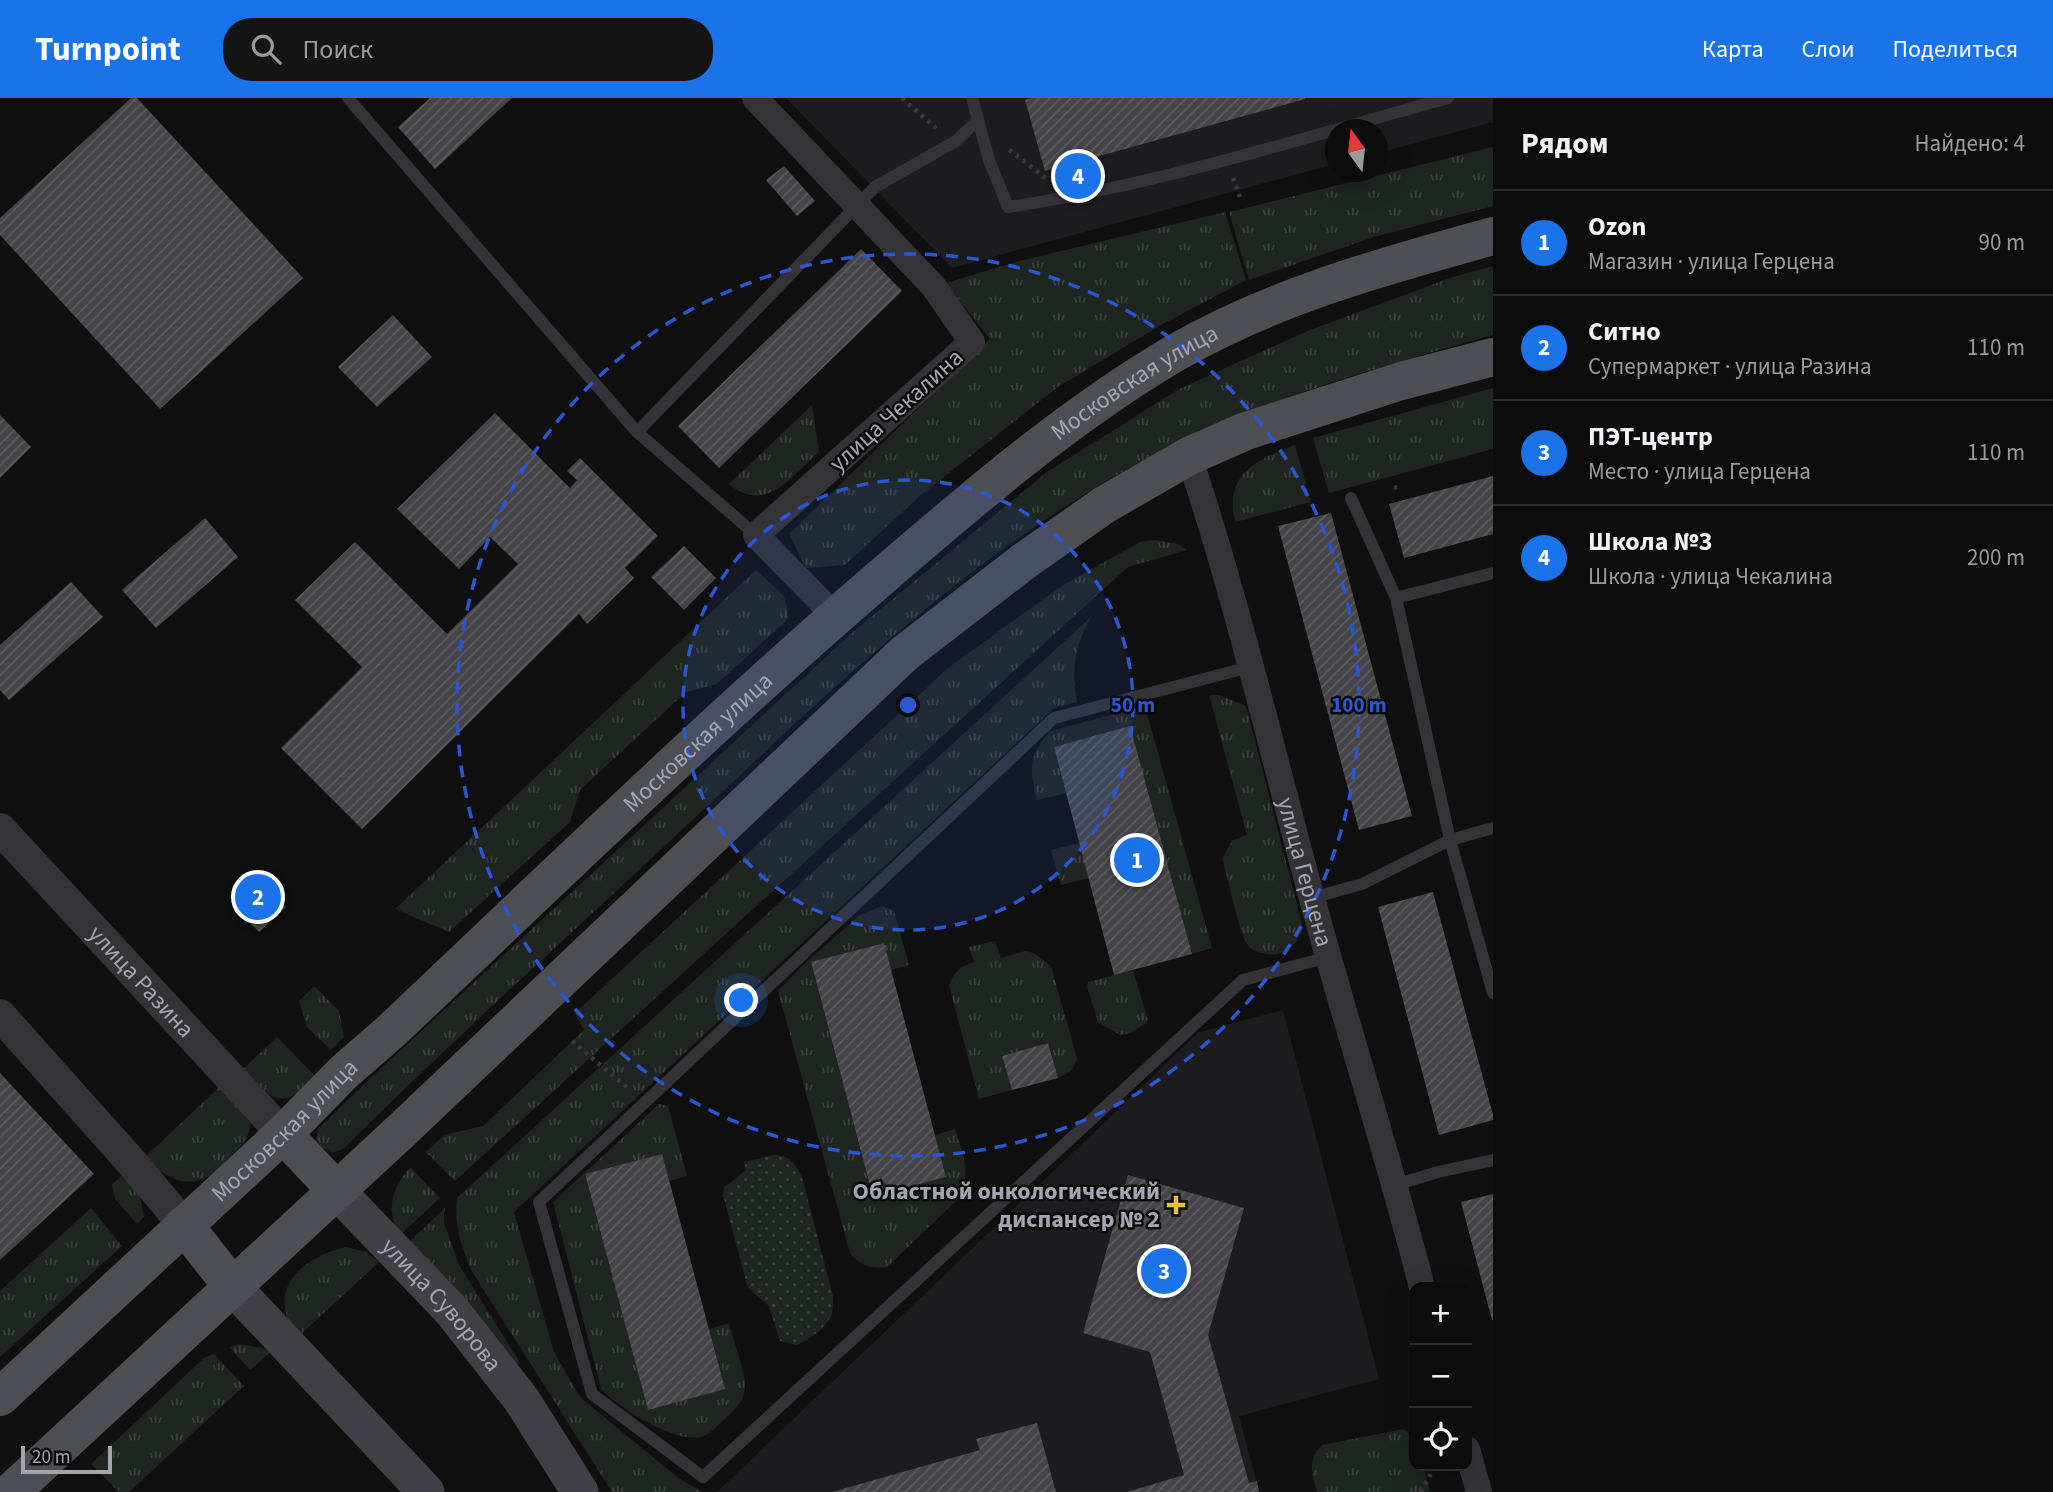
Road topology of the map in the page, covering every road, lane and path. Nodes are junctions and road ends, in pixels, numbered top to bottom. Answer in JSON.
{"nodes":[{"id":1,"x":348,"y":98,"type":"edge"},
{"id":2,"x":369,"y":98,"type":"edge"},
{"id":3,"x":755,"y":98,"type":"edge"},
{"id":4,"x":972,"y":98,"type":"edge"},
{"id":5,"x":1448,"y":98,"type":"edge"},
{"id":6,"x":357,"y":108,"type":"junction"},
{"id":7,"x":978,"y":120,"type":"junction"},
{"id":8,"x":858,"y":205,"type":"junction"},
{"id":9,"x":1493,"y":236,"type":"edge"},
{"id":10,"x":1493,"y":357,"type":"edge"},
{"id":11,"x":637,"y":432,"type":"junction"},
{"id":12,"x":1189,"y":456,"type":"junction"},
{"id":13,"x":1350,"y":498,"type":"dead end"},
{"id":14,"x":756,"y":535,"type":"junction"},
{"id":15,"x":1493,"y":573,"type":"edge"},
{"id":16,"x":1396,"y":598,"type":"junction"},
{"id":17,"x":836,"y":617,"type":"junction"},
{"id":18,"x":1250,"y":667,"type":"junction"},
{"id":19,"x":1493,"y":828,"type":"edge"},
{"id":20,"x":0,"y":829,"type":"edge"},
{"id":21,"x":1450,"y":840,"type":"junction"},
{"id":22,"x":1312,"y":898,"type":"junction"},
{"id":23,"x":1328,"y":957,"type":"junction"},
{"id":24,"x":1493,"y":993,"type":"edge"},
{"id":25,"x":1,"y":1019,"type":"edge"},
{"id":26,"x":572,"y":1041,"type":"dead end"},
{"id":27,"x":633,"y":1093,"type":"dead end"},
{"id":28,"x":283,"y":1134,"type":"junction"},
{"id":29,"x":1493,"y":1160,"type":"edge"},
{"id":30,"x":1395,"y":1185,"type":"junction"},
{"id":31,"x":336,"y":1190,"type":"junction"},
{"id":32,"x":184,"y":1225,"type":"junction"},
{"id":33,"x":1421,"y":1282,"type":"edge"},
{"id":34,"x":232,"y":1286,"type":"junction"},
{"id":35,"x":0,"y":1397,"type":"edge"},
{"id":36,"x":1472,"y":1467,"type":"edge"},
{"id":37,"x":1432,"y":1471,"type":"edge"},
{"id":38,"x":10,"y":1492,"type":"edge"},
{"id":39,"x":426,"y":1492,"type":"edge"},
{"id":40,"x":580,"y":1492,"type":"edge"},
{"id":41,"x":1421,"y":1492,"type":"edge"},
{"id":42,"x":1479,"y":1492,"type":"edge"}],
"edges":[{"from":1,"to":6,"type":"lane"},
{"from":2,"to":6,"type":"lane"},
{"from":3,"to":8,"type":"street","name":"улица Чекалина"},
{"from":4,"to":7,"type":"lane"},
{"from":5,"to":7,"type":"lane"},
{"from":6,"to":11,"type":"lane"},
{"from":7,"to":8,"type":"lane"},
{"from":8,"to":11,"type":"lane"},
{"from":8,"to":14,"type":"street","name":"улица Чекалина"},
{"from":9,"to":17,"type":"main road","name":"Московская улица"},
{"from":10,"to":12,"type":"main road"},
{"from":11,"to":14,"type":"lane"},
{"from":12,"to":18,"type":"street","name":"улица Герцена"},
{"from":12,"to":31,"type":"main road"},
{"from":13,"to":16,"type":"lane"},
{"from":14,"to":17,"type":"street"},
{"from":15,"to":16,"type":"lane"},
{"from":16,"to":21,"type":"lane"},
{"from":17,"to":28,"type":"main road","name":"Московская улица"},
{"from":18,"to":22,"type":"street","name":"улица Герцена"},
{"from":18,"to":23,"type":"lane"},
{"from":19,"to":21,"type":"lane"},
{"from":20,"to":28,"type":"street","name":"улица Разина"},
{"from":21,"to":22,"type":"lane"},
{"from":21,"to":24,"type":"lane"},
{"from":22,"to":23,"type":"street","name":"улица Герцена"},
{"from":23,"to":30,"type":"street","name":"улица Герцена"},
{"from":25,"to":32,"type":"street"},
{"from":26,"to":27,"type":"path"},
{"from":28,"to":31,"type":"main road","name":"улица Суворова"},
{"from":28,"to":32,"type":"main road","name":"Московская улица"},
{"from":29,"to":30,"type":"lane"},
{"from":30,"to":33,"type":"street","name":"улица Герцена"},
{"from":31,"to":34,"type":"main road"},
{"from":31,"to":40,"type":"main road","name":"улица Суворова"},
{"from":32,"to":34,"type":"main road"},
{"from":32,"to":35,"type":"main road","name":"Московская улица"},
{"from":34,"to":38,"type":"main road"},
{"from":34,"to":39,"type":"main road"},
{"from":36,"to":42,"type":"street"},
{"from":37,"to":41,"type":"path"}]}
